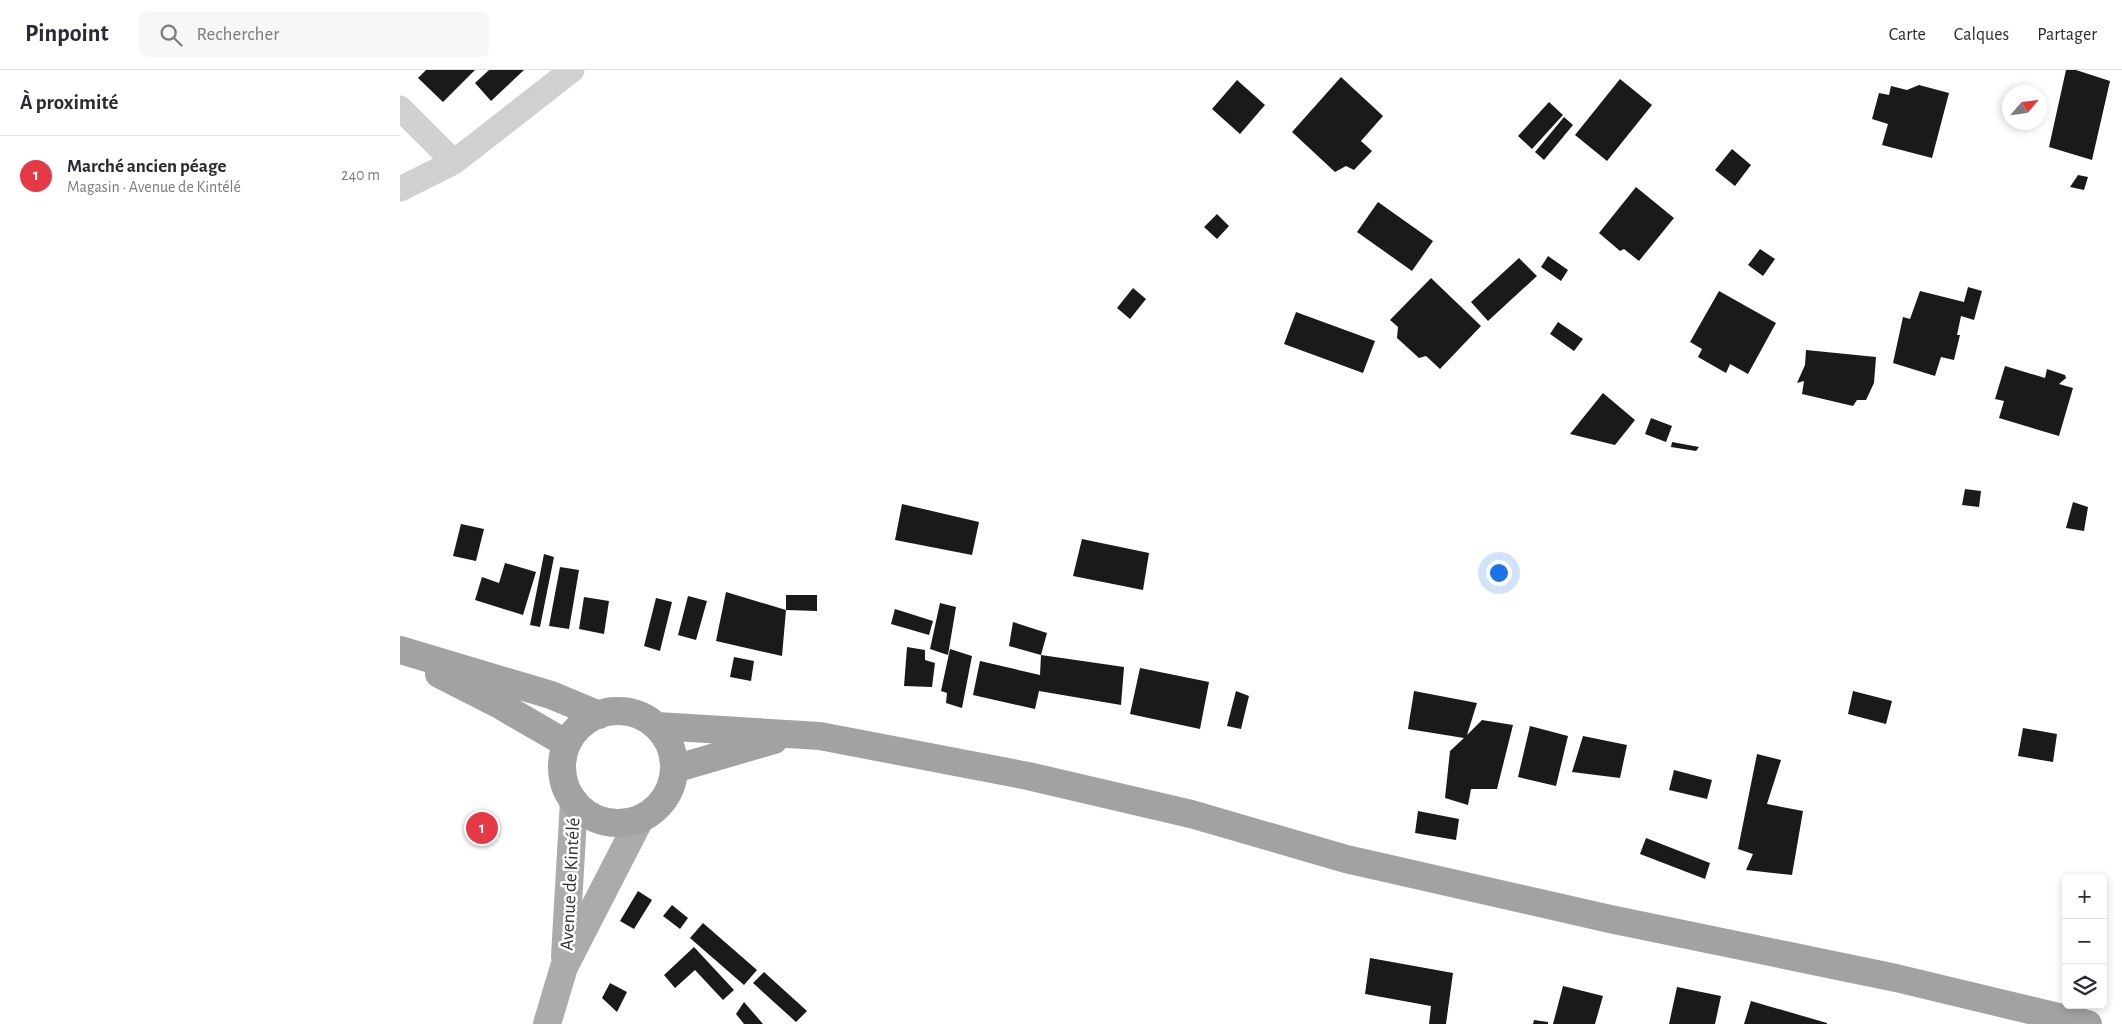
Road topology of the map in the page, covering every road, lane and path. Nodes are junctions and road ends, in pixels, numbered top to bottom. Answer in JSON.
{"nodes":[{"id":1,"x":572,"y":70,"type":"edge"},
{"id":2,"x":400,"y":108,"type":"edge"},
{"id":3,"x":454,"y":162,"type":"junction"},
{"id":4,"x":400,"y":189,"type":"edge"},
{"id":5,"x":400,"y":651,"type":"edge"},
{"id":6,"x":600,"y":714,"type":"junction"},
{"id":7,"x":657,"y":726,"type":"junction"},
{"id":8,"x":794,"y":735,"type":"junction"},
{"id":9,"x":567,"y":744,"type":"junction"},
{"id":10,"x":674,"y":769,"type":"junction"},
{"id":11,"x":574,"y":801,"type":"junction"},
{"id":12,"x":640,"y":819,"type":"junction"},
{"id":13,"x":564,"y":967,"type":"junction"},
{"id":14,"x":547,"y":1024,"type":"edge"},
{"id":15,"x":2088,"y":1024,"type":"edge"}],
"edges":[{"from":1,"to":3,"type":"street"},
{"from":2,"to":3,"type":"street"},
{"from":3,"to":4,"type":"street"},
{"from":5,"to":6,"type":"highway"},
{"from":5,"to":9,"type":"highway"},
{"from":6,"to":7,"type":"highway"},
{"from":6,"to":9,"type":"highway"},
{"from":7,"to":8,"type":"highway"},
{"from":7,"to":10,"type":"highway"},
{"from":8,"to":10,"type":"highway"},
{"from":8,"to":15,"type":"highway"},
{"from":9,"to":11,"type":"highway"},
{"from":10,"to":12,"type":"highway"},
{"from":11,"to":12,"type":"highway"},
{"from":11,"to":13,"type":"main road","name":"Avenue de Kintélé"},
{"from":12,"to":13,"type":"main road","name":"Avenue de Kintélé"},
{"from":13,"to":14,"type":"main road","name":"Avenue de Kintélé"}]}
